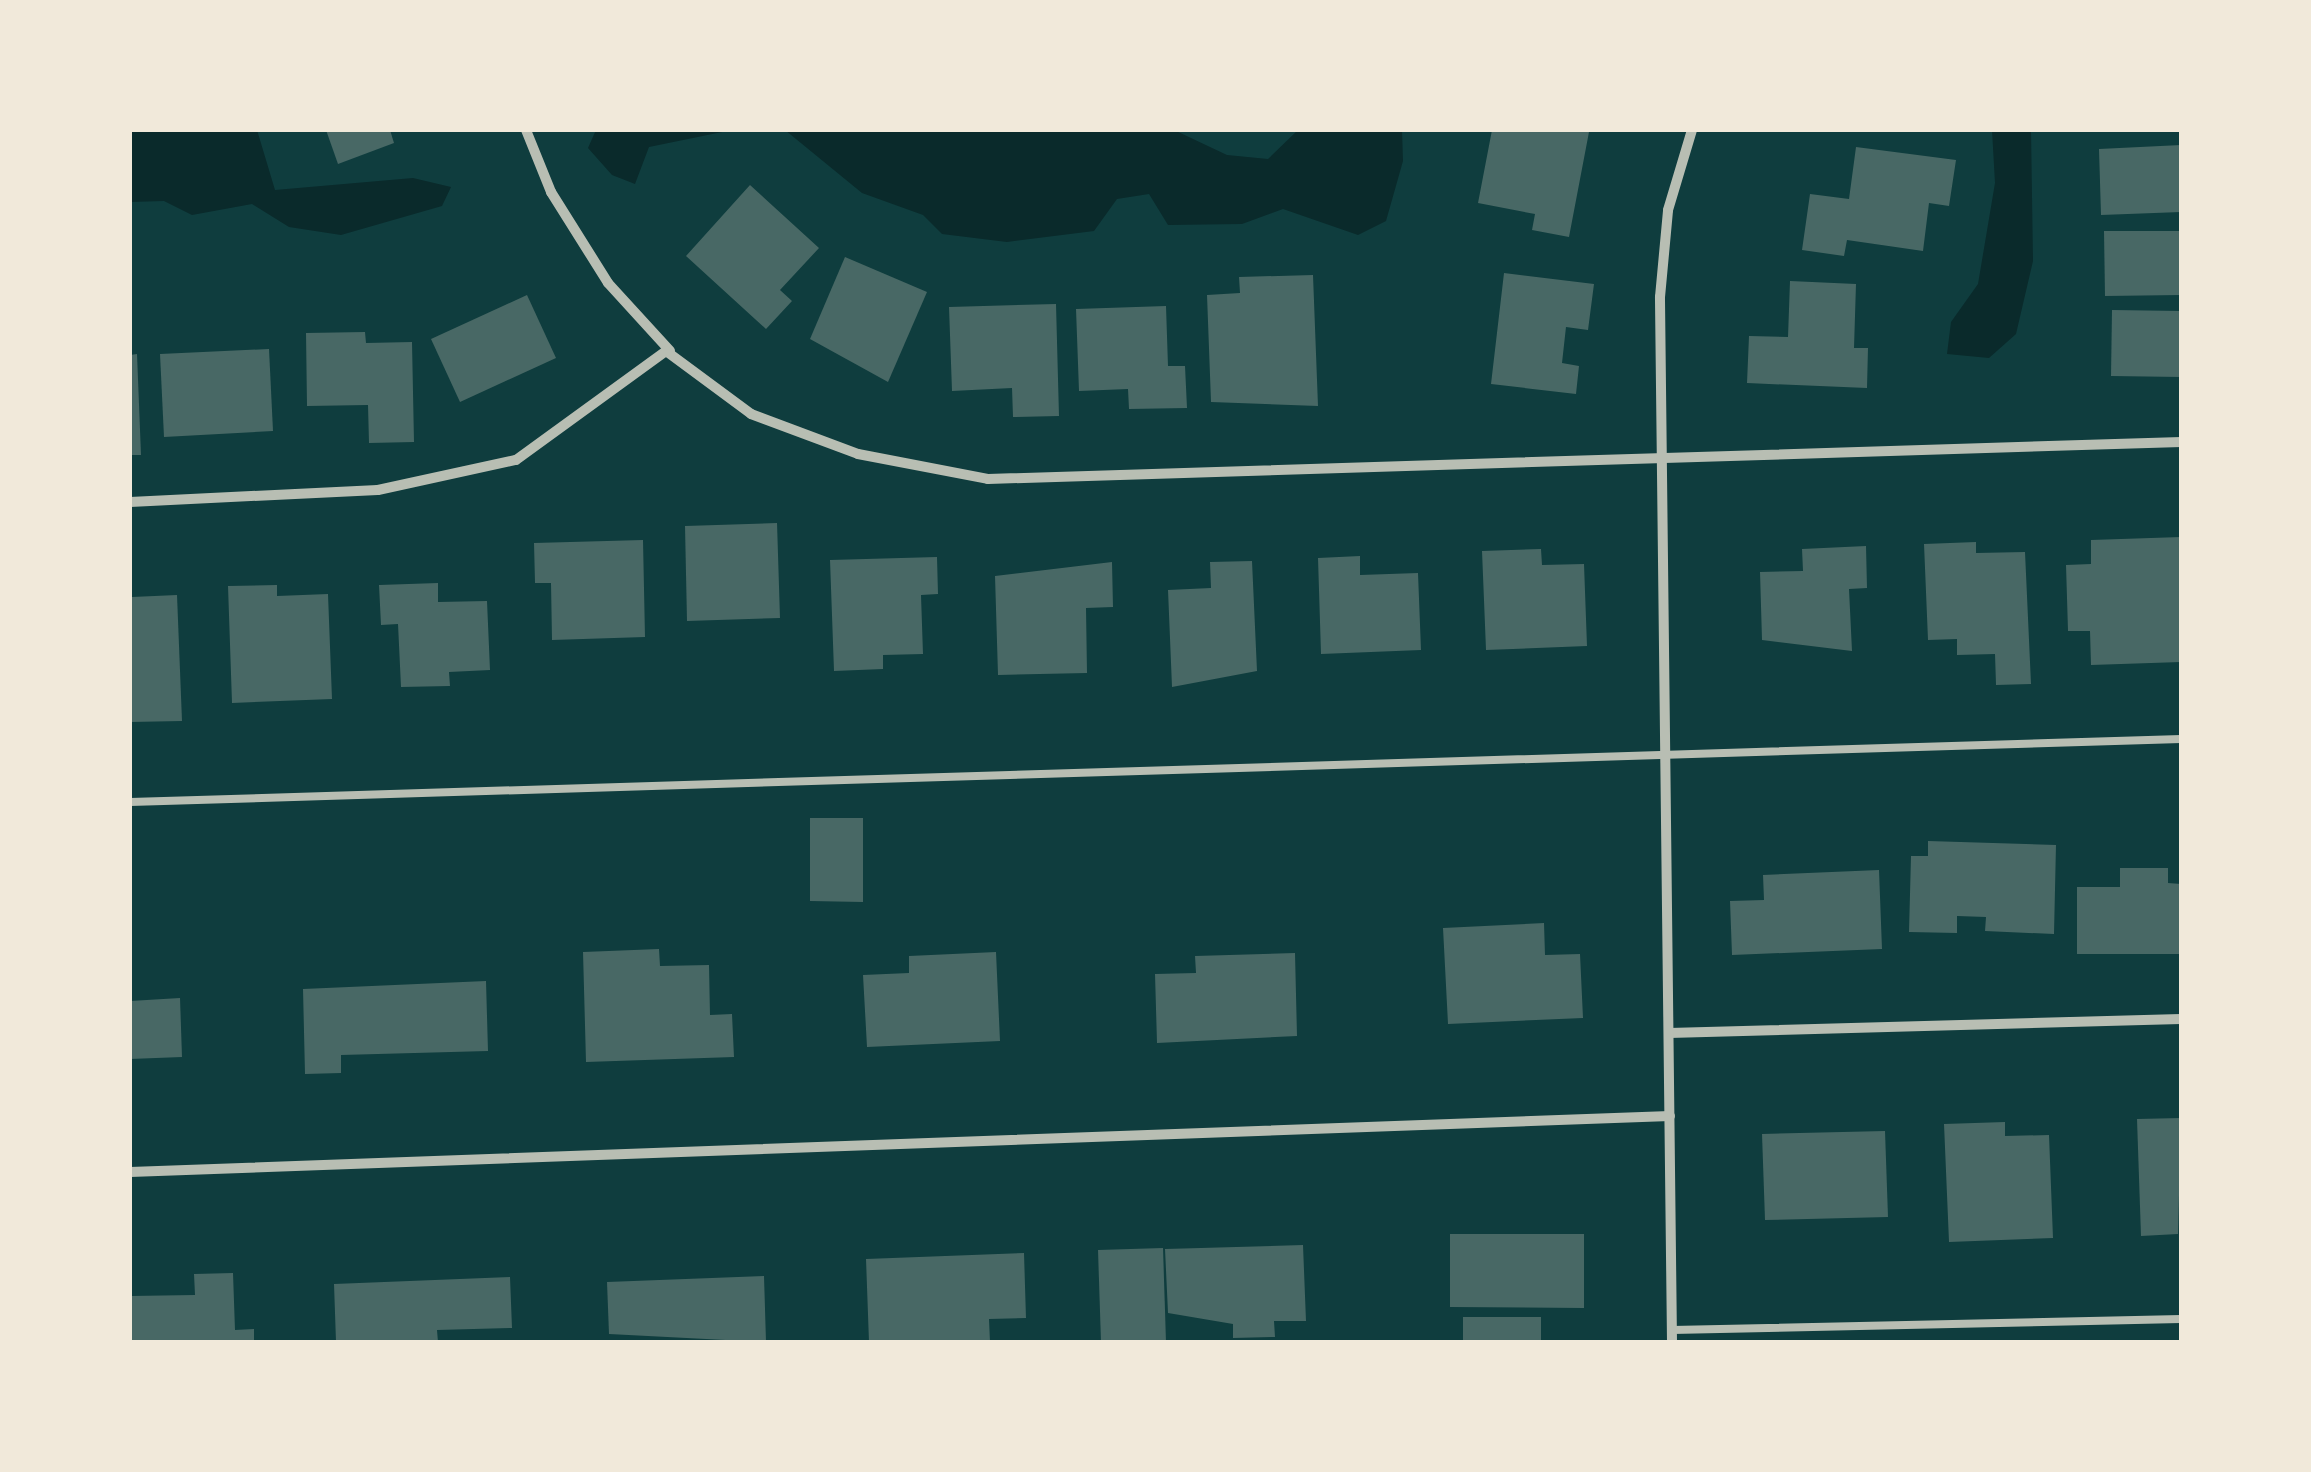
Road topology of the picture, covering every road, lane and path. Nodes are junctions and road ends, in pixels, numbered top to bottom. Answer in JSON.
{"nodes":[{"id":1,"x":526,"y":130,"type":"edge"},
{"id":2,"x":1692,"y":130,"type":"edge"},
{"id":3,"x":678,"y":360,"type":"junction"},
{"id":4,"x":2181,"y":442,"type":"edge"},
{"id":5,"x":1663,"y":454,"type":"junction"},
{"id":6,"x":130,"y":502,"type":"edge"},
{"id":7,"x":2181,"y":740,"type":"edge"},
{"id":8,"x":1666,"y":757,"type":"junction"},
{"id":9,"x":130,"y":802,"type":"edge"},
{"id":10,"x":2181,"y":1019,"type":"edge"},
{"id":11,"x":1668,"y":1033,"type":"junction"},
{"id":12,"x":1670,"y":1116,"type":"junction"},
{"id":13,"x":130,"y":1172,"type":"edge"},
{"id":14,"x":2181,"y":1319,"type":"edge"},
{"id":15,"x":1672,"y":1336,"type":"edge"}],
"edges":[{"from":1,"to":3,"type":"street"},
{"from":2,"to":5,"type":"street"},
{"from":3,"to":5,"type":"street"},
{"from":3,"to":6,"type":"street"},
{"from":4,"to":5,"type":"street"},
{"from":5,"to":8,"type":"street"},
{"from":7,"to":8,"type":"lane"},
{"from":8,"to":9,"type":"lane"},
{"from":8,"to":11,"type":"street"},
{"from":10,"to":11,"type":"street"},
{"from":11,"to":12,"type":"street"},
{"from":12,"to":13,"type":"street"},
{"from":12,"to":15,"type":"street"},
{"from":14,"to":15,"type":"lane"}]}
